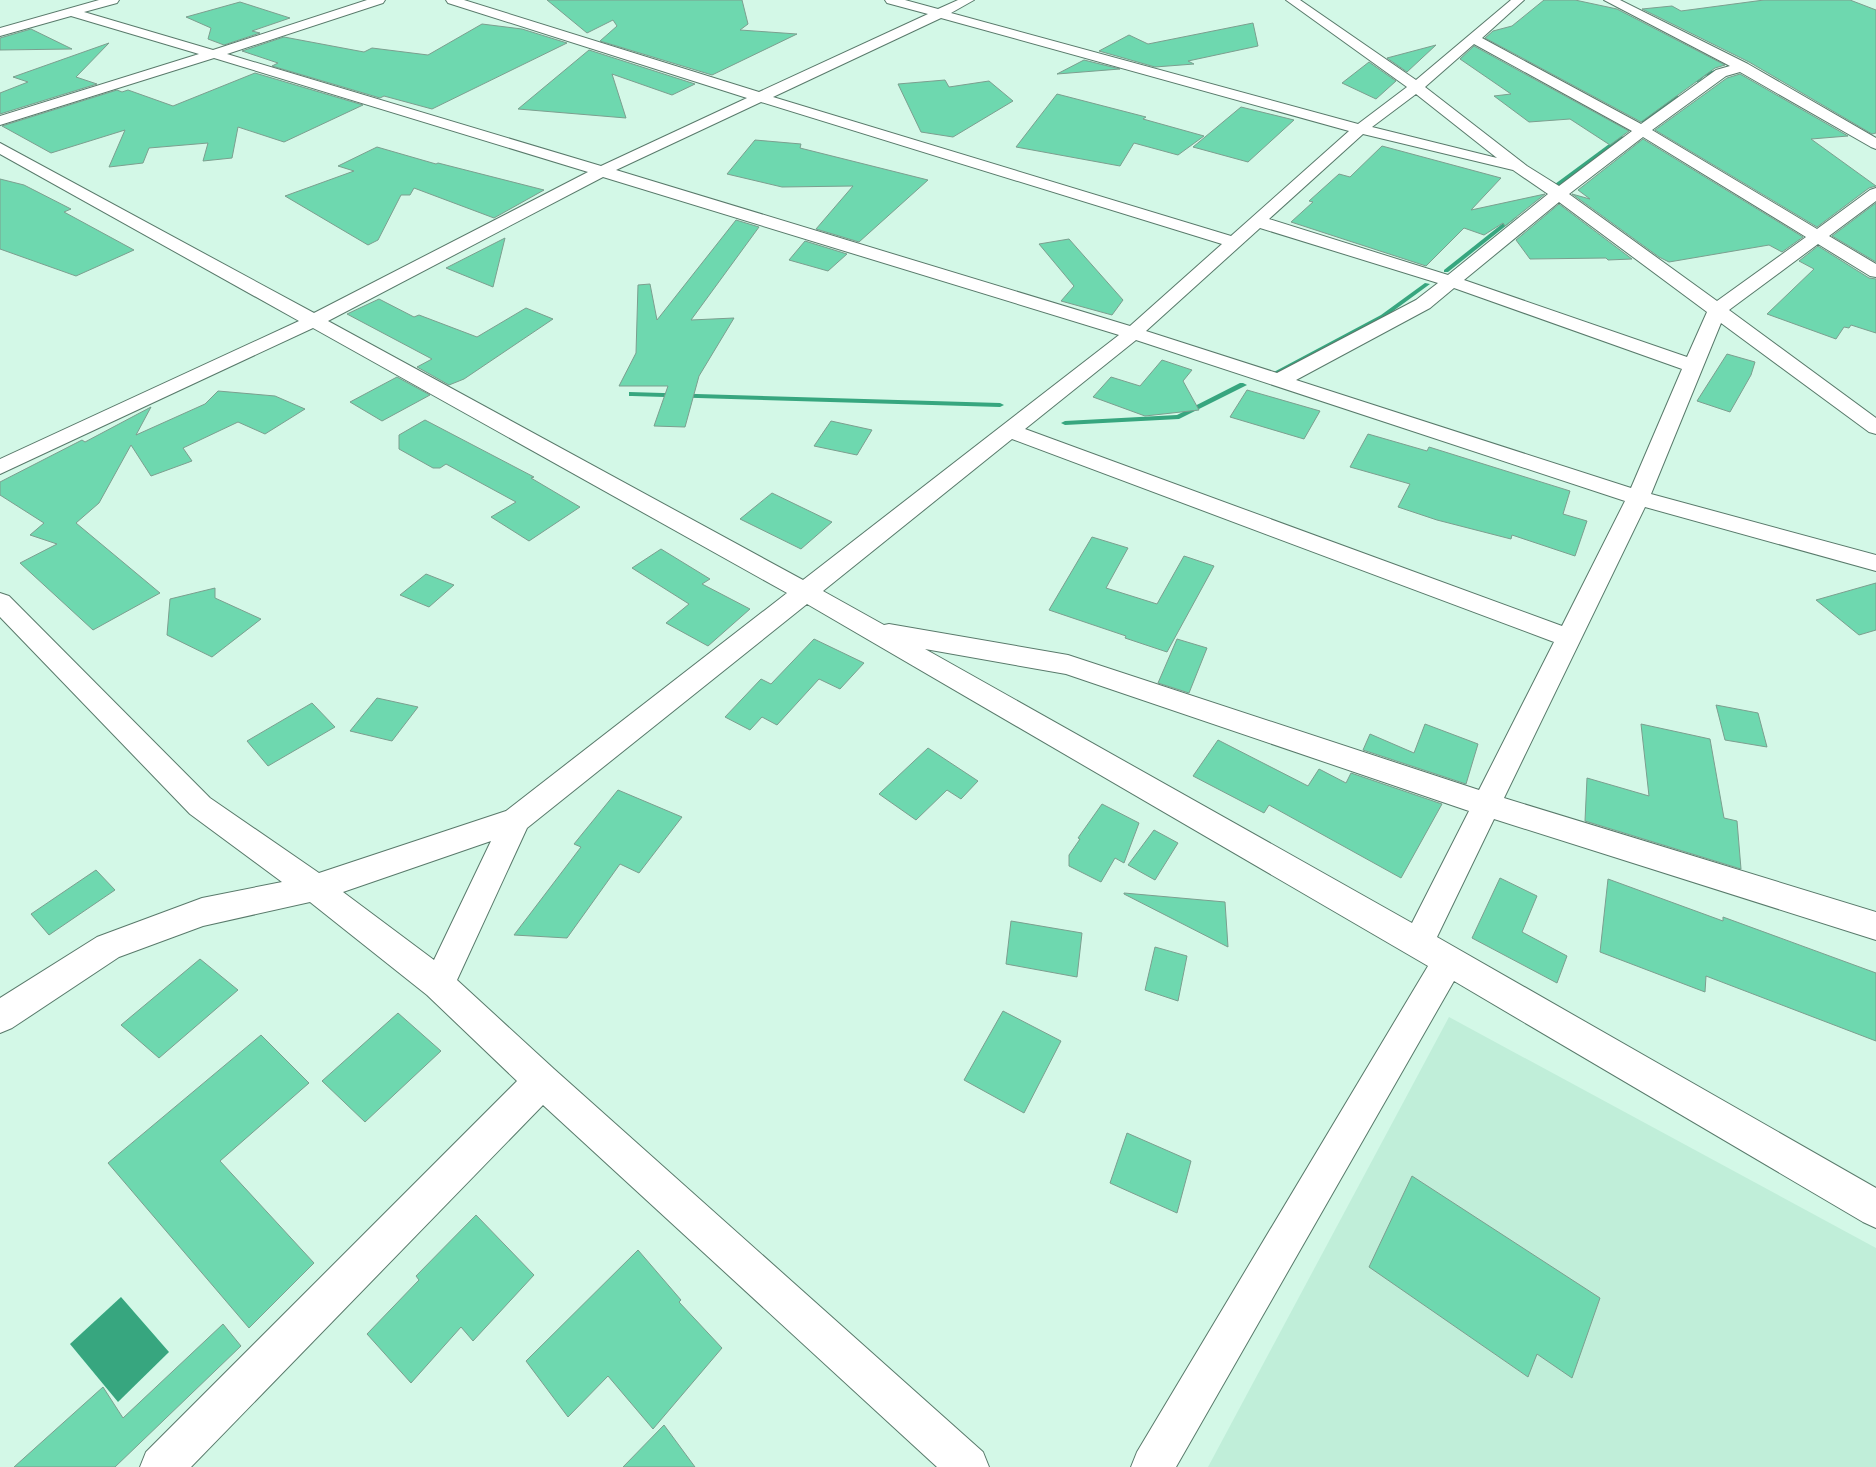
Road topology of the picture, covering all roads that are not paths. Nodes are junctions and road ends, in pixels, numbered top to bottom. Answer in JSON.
{"nodes":[{"id":1,"x":113,"y":0,"type":"edge"},
{"id":2,"x":379,"y":0,"type":"edge"},
{"id":3,"x":452,"y":0,"type":"edge"},
{"id":4,"x":891,"y":0,"type":"edge"},
{"id":5,"x":968,"y":0,"type":"edge"},
{"id":6,"x":1292,"y":0,"type":"edge"},
{"id":7,"x":1518,"y":0,"type":"edge"},
{"id":8,"x":1610,"y":0,"type":"edge"},
{"id":9,"x":71,"y":12,"type":"junction"},
{"id":10,"x":939,"y":14,"type":"junction"},
{"id":11,"x":0,"y":32,"type":"edge"},
{"id":12,"x":1473,"y":38,"type":"junction"},
{"id":13,"x":214,"y":54,"type":"junction"},
{"id":14,"x":1743,"y":67,"type":"junction"},
{"id":15,"x":1416,"y":87,"type":"junction"},
{"id":16,"x":760,"y":97,"type":"junction"},
{"id":17,"x":0,"y":121,"type":"edge"},
{"id":18,"x":1360,"y":129,"type":"junction"},
{"id":19,"x":1642,"y":130,"type":"junction"},
{"id":20,"x":1876,"y":144,"type":"edge"},
{"id":21,"x":0,"y":148,"type":"edge"},
{"id":22,"x":1521,"y":168,"type":"junction"},
{"id":23,"x":602,"y":171,"type":"junction"},
{"id":24,"x":1876,"y":192,"type":"edge"},
{"id":25,"x":1559,"y":194,"type":"junction"},
{"id":26,"x":1257,"y":221,"type":"junction"},
{"id":27,"x":1815,"y":236,"type":"junction"},
{"id":28,"x":1233,"y":242,"type":"junction"},
{"id":29,"x":1876,"y":272,"type":"edge"},
{"id":30,"x":1450,"y":281,"type":"junction"},
{"id":31,"x":1717,"y":310,"type":"junction"},
{"id":32,"x":311,"y":322,"type":"junction"},
{"id":33,"x":1133,"y":333,"type":"junction"},
{"id":34,"x":1693,"y":366,"type":"junction"},
{"id":35,"x":1280,"y":380,"type":"junction"},
{"id":36,"x":1876,"y":404,"type":"edge"},
{"id":37,"x":1854,"y":412,"type":"junction"},
{"id":38,"x":1876,"y":428,"type":"edge"},
{"id":39,"x":1009,"y":431,"type":"junction"},
{"id":40,"x":0,"y":467,"type":"edge"},
{"id":41,"x":1638,"y":498,"type":"junction"},
{"id":42,"x":1876,"y":563,"type":"edge"},
{"id":43,"x":804,"y":592,"type":"junction"},
{"id":44,"x":0,"y":602,"type":"edge"},
{"id":45,"x":870,"y":630,"type":"junction"},
{"id":46,"x":1569,"y":638,"type":"junction"},
{"id":47,"x":1486,"y":805,"type":"junction"},
{"id":48,"x":516,"y":820,"type":"junction"},
{"id":49,"x":315,"y":888,"type":"junction"},
{"id":50,"x":1876,"y":926,"type":"edge"},
{"id":51,"x":1433,"y":952,"type":"junction"},
{"id":52,"x":439,"y":984,"type":"junction"},
{"id":53,"x":0,"y":1017,"type":"edge"},
{"id":54,"x":542,"y":1081,"type":"junction"},
{"id":55,"x":1876,"y":1209,"type":"edge"},
{"id":56,"x":161,"y":1467,"type":"edge"},
{"id":57,"x":968,"y":1467,"type":"edge"},
{"id":58,"x":1152,"y":1467,"type":"edge"}],
"edges":[{"from":1,"to":9,"type":"street"},
{"from":2,"to":13,"type":"street"},
{"from":3,"to":16,"type":"street"},
{"from":4,"to":10,"type":"street"},
{"from":5,"to":10,"type":"street"},
{"from":6,"to":15,"type":"street"},
{"from":7,"to":12,"type":"street"},
{"from":8,"to":14,"type":"street"},
{"from":9,"to":11,"type":"street"},
{"from":9,"to":13,"type":"street"},
{"from":10,"to":16,"type":"street"},
{"from":10,"to":18,"type":"street"},
{"from":12,"to":15,"type":"street"},
{"from":12,"to":19,"type":"street"},
{"from":13,"to":17,"type":"street"},
{"from":13,"to":23,"type":"street"},
{"from":14,"to":19,"type":"street"},
{"from":14,"to":20,"type":"street"},
{"from":15,"to":18,"type":"street"},
{"from":15,"to":22,"type":"street"},
{"from":16,"to":23,"type":"street"},
{"from":16,"to":28,"type":"street"},
{"from":18,"to":22,"type":"street"},
{"from":18,"to":26,"type":"street"},
{"from":19,"to":25,"type":"street"},
{"from":19,"to":27,"type":"street"},
{"from":21,"to":32,"type":"street"},
{"from":22,"to":25,"type":"street"},
{"from":23,"to":32,"type":"street"},
{"from":23,"to":33,"type":"street"},
{"from":24,"to":27,"type":"street"},
{"from":25,"to":30,"type":"street"},
{"from":25,"to":31,"type":"street"},
{"from":26,"to":28,"type":"street"},
{"from":26,"to":30,"type":"street"},
{"from":27,"to":29,"type":"street"},
{"from":27,"to":31,"type":"street"},
{"from":28,"to":33,"type":"street"},
{"from":30,"to":34,"type":"street"},
{"from":30,"to":35,"type":"street"},
{"from":31,"to":34,"type":"street"},
{"from":31,"to":37,"type":"street"},
{"from":32,"to":40,"type":"street"},
{"from":32,"to":43,"type":"street"},
{"from":33,"to":35,"type":"street"},
{"from":33,"to":39,"type":"street"},
{"from":34,"to":41,"type":"street"},
{"from":35,"to":41,"type":"street"},
{"from":36,"to":37,"type":"street"},
{"from":37,"to":38,"type":"street"},
{"from":39,"to":43,"type":"street"},
{"from":39,"to":46,"type":"street"},
{"from":41,"to":42,"type":"street"},
{"from":41,"to":46,"type":"street"},
{"from":43,"to":45,"type":"street"},
{"from":43,"to":48,"type":"street"},
{"from":44,"to":49,"type":"street"},
{"from":45,"to":47,"type":"street"},
{"from":45,"to":51,"type":"street"},
{"from":46,"to":47,"type":"street"},
{"from":47,"to":50,"type":"street"},
{"from":47,"to":51,"type":"street"},
{"from":48,"to":49,"type":"street"},
{"from":48,"to":52,"type":"street"},
{"from":49,"to":52,"type":"street"},
{"from":49,"to":53,"type":"street"},
{"from":51,"to":55,"type":"street"},
{"from":51,"to":58,"type":"street"},
{"from":52,"to":54,"type":"street"},
{"from":54,"to":56,"type":"street"},
{"from":54,"to":57,"type":"street"}]}
